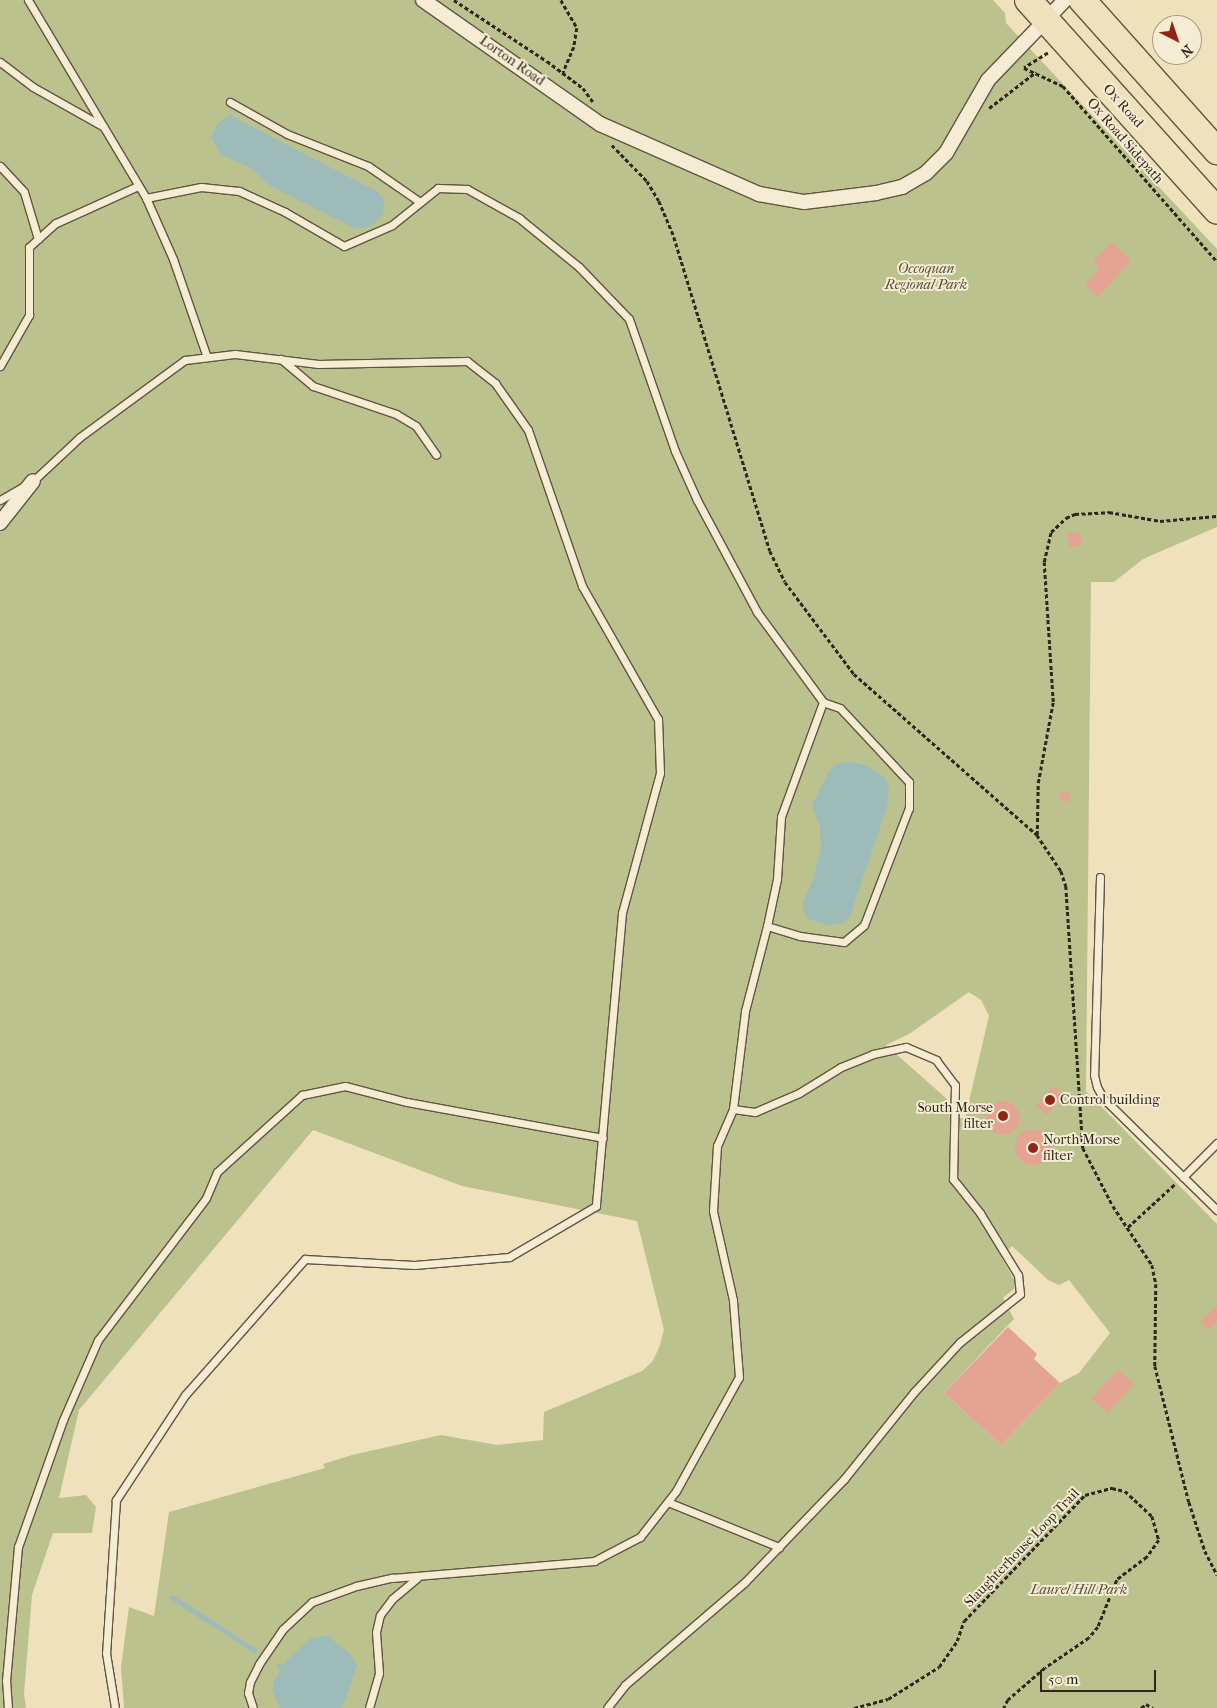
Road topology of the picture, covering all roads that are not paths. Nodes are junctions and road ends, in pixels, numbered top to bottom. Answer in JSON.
{"nodes":[{"id":1,"x":28,"y":0,"type":"edge"},
{"id":2,"x":423,"y":0,"type":"edge"},
{"id":3,"x":1028,"y":0,"type":"edge"},
{"id":4,"x":1065,"y":0,"type":"edge"},
{"id":5,"x":1082,"y":0,"type":"edge"},
{"id":6,"x":1045,"y":19,"type":"junction"},
{"id":7,"x":0,"y":62,"type":"edge"},
{"id":8,"x":230,"y":102,"type":"dead end"},
{"id":9,"x":104,"y":127,"type":"junction"},
{"id":10,"x":1217,"y":151,"type":"edge"},
{"id":11,"x":0,"y":166,"type":"edge"},
{"id":12,"x":138,"y":186,"type":"junction"},
{"id":13,"x":146,"y":198,"type":"junction"},
{"id":14,"x":420,"y":202,"type":"junction"},
{"id":15,"x":1217,"y":211,"type":"edge"},
{"id":16,"x":38,"y":239,"type":"junction"},
{"id":17,"x":208,"y":357,"type":"junction"},
{"id":18,"x":281,"y":359,"type":"junction"},
{"id":19,"x":0,"y":366,"type":"edge"},
{"id":20,"x":436,"y":455,"type":"dead end"},
{"id":21,"x":33,"y":481,"type":"junction"},
{"id":22,"x":0,"y":500,"type":"edge"},
{"id":23,"x":0,"y":523,"type":"edge"},
{"id":24,"x":823,"y":702,"type":"junction"},
{"id":25,"x":1100,"y":877,"type":"dead end"},
{"id":26,"x":767,"y":926,"type":"junction"},
{"id":27,"x":732,"y":1109,"type":"junction"},
{"id":28,"x":603,"y":1138,"type":"junction"},
{"id":29,"x":1217,"y":1143,"type":"edge"},
{"id":30,"x":1183,"y":1177,"type":"junction"},
{"id":31,"x":1217,"y":1210,"type":"edge"},
{"id":32,"x":668,"y":1502,"type":"junction"},
{"id":33,"x":779,"y":1547,"type":"junction"},
{"id":34,"x":417,"y":1578,"type":"junction"},
{"id":35,"x":8,"y":1708,"type":"edge"},
{"id":36,"x":114,"y":1708,"type":"edge"},
{"id":37,"x":253,"y":1708,"type":"edge"},
{"id":38,"x":369,"y":1708,"type":"edge"},
{"id":39,"x":607,"y":1708,"type":"edge"}],
"edges":[{"from":1,"to":9,"type":"lane"},
{"from":2,"to":6,"type":"street","name":"Lorton Road"},
{"from":3,"to":6,"type":"highway","name":"Ox Road"},
{"from":4,"to":6,"type":"street","name":"Lorton Road"},
{"from":5,"to":10,"type":"highway"},
{"from":6,"to":15,"type":"highway","name":"Ox Road"},
{"from":7,"to":9,"type":"lane"},
{"from":8,"to":14,"type":"lane"},
{"from":9,"to":12,"type":"lane"},
{"from":11,"to":16,"type":"lane"},
{"from":12,"to":13,"type":"lane"},
{"from":12,"to":16,"type":"lane"},
{"from":13,"to":14,"type":"lane"},
{"from":13,"to":17,"type":"lane"},
{"from":14,"to":24,"type":"lane"},
{"from":16,"to":19,"type":"lane"},
{"from":17,"to":18,"type":"lane"},
{"from":17,"to":21,"type":"lane"},
{"from":18,"to":20,"type":"lane"},
{"from":18,"to":28,"type":"lane"},
{"from":21,"to":22,"type":"lane"},
{"from":21,"to":23,"type":"street"},
{"from":24,"to":26,"type":"lane"},
{"from":24,"to":26,"type":"lane"},
{"from":25,"to":30,"type":"lane"},
{"from":26,"to":27,"type":"lane"},
{"from":27,"to":32,"type":"lane"},
{"from":27,"to":33,"type":"lane"},
{"from":28,"to":35,"type":"lane"},
{"from":28,"to":36,"type":"lane"},
{"from":29,"to":30,"type":"lane"},
{"from":30,"to":31,"type":"lane"},
{"from":32,"to":33,"type":"lane"},
{"from":32,"to":34,"type":"lane"},
{"from":33,"to":39,"type":"lane"},
{"from":34,"to":37,"type":"lane"},
{"from":34,"to":38,"type":"lane"}]}
